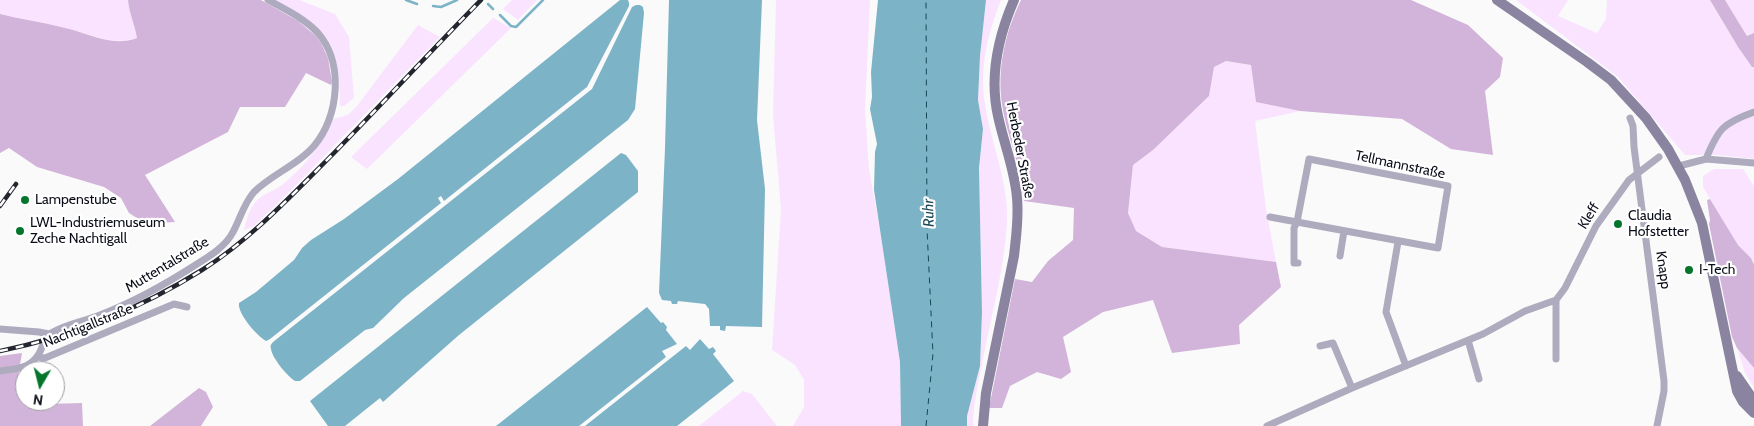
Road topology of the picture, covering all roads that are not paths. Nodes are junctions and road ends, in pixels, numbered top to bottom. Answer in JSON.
{"nodes":[{"id":1,"x":268,"y":0,"type":"edge"},
{"id":2,"x":1014,"y":0,"type":"edge"},
{"id":3,"x":1497,"y":0,"type":"edge"},
{"id":4,"x":1754,"y":112,"type":"edge"},
{"id":5,"x":1630,"y":118,"type":"dead end"},
{"id":6,"x":1659,"y":157,"type":"dead end"},
{"id":7,"x":1706,"y":159,"type":"junction"},
{"id":8,"x":1754,"y":163,"type":"edge"},
{"id":9,"x":1679,"y":166,"type":"junction"},
{"id":10,"x":1638,"y":173,"type":"junction"},
{"id":11,"x":1270,"y":217,"type":"dead end"},
{"id":12,"x":1297,"y":222,"type":"junction"},
{"id":13,"x":1344,"y":231,"type":"junction"},
{"id":14,"x":1398,"y":242,"type":"junction"},
{"id":15,"x":1340,"y":256,"type":"dead end"},
{"id":16,"x":1298,"y":263,"type":"dead end"},
{"id":17,"x":1556,"y":300,"type":"junction"},
{"id":18,"x":187,"y":307,"type":"dead end"},
{"id":19,"x":0,"y":330,"type":"edge"},
{"id":20,"x":49,"y":334,"type":"junction"},
{"id":21,"x":1468,"y":340,"type":"junction"},
{"id":22,"x":1320,"y":346,"type":"dead end"},
{"id":23,"x":37,"y":357,"type":"junction"},
{"id":24,"x":1556,"y":359,"type":"dead end"},
{"id":25,"x":1406,"y":366,"type":"junction"},
{"id":26,"x":1732,"y":366,"type":"junction"},
{"id":27,"x":0,"y":370,"type":"edge"},
{"id":28,"x":1479,"y":379,"type":"dead end"},
{"id":29,"x":1352,"y":388,"type":"junction"},
{"id":30,"x":1754,"y":401,"type":"edge"},
{"id":31,"x":1754,"y":413,"type":"edge"},
{"id":32,"x":983,"y":426,"type":"edge"},
{"id":33,"x":1267,"y":426,"type":"edge"},
{"id":34,"x":1657,"y":426,"type":"edge"}],
"edges":[{"from":1,"to":20,"type":"street","name":"Muttentalstraße"},
{"from":2,"to":32,"type":"main road","name":"Herbeder Straße"},
{"from":3,"to":9,"type":"main road"},
{"from":4,"to":7,"type":"street"},
{"from":5,"to":10,"type":"street","name":"Knapp"},
{"from":6,"to":10,"type":"street","name":"Kleff"},
{"from":7,"to":8,"type":"street"},
{"from":7,"to":9,"type":"street"},
{"from":9,"to":26,"type":"main road"},
{"from":10,"to":17,"type":"street","name":"Kleff"},
{"from":10,"to":34,"type":"street","name":"Knapp"},
{"from":11,"to":12,"type":"street","name":"Tellmannstraße"},
{"from":12,"to":13,"type":"street","name":"Tellmannstraße"},
{"from":12,"to":14,"type":"street","name":"Tellmannstraße"},
{"from":12,"to":16,"type":"street","name":"Tellmannstraße"},
{"from":13,"to":14,"type":"street","name":"Tellmannstraße"},
{"from":13,"to":15,"type":"street"},
{"from":14,"to":25,"type":"street"},
{"from":17,"to":21,"type":"street"},
{"from":17,"to":24,"type":"street"},
{"from":18,"to":23,"type":"street","name":"Nachtigallstraße"},
{"from":19,"to":20,"type":"street","name":"Muttentalstraße"},
{"from":20,"to":23,"type":"street"},
{"from":21,"to":25,"type":"street"},
{"from":21,"to":28,"type":"street"},
{"from":22,"to":29,"type":"street"},
{"from":23,"to":27,"type":"street","name":"Nachtigallstraße"},
{"from":25,"to":29,"type":"street"},
{"from":26,"to":30,"type":"main road"},
{"from":26,"to":31,"type":"main road"},
{"from":29,"to":33,"type":"street"}]}
